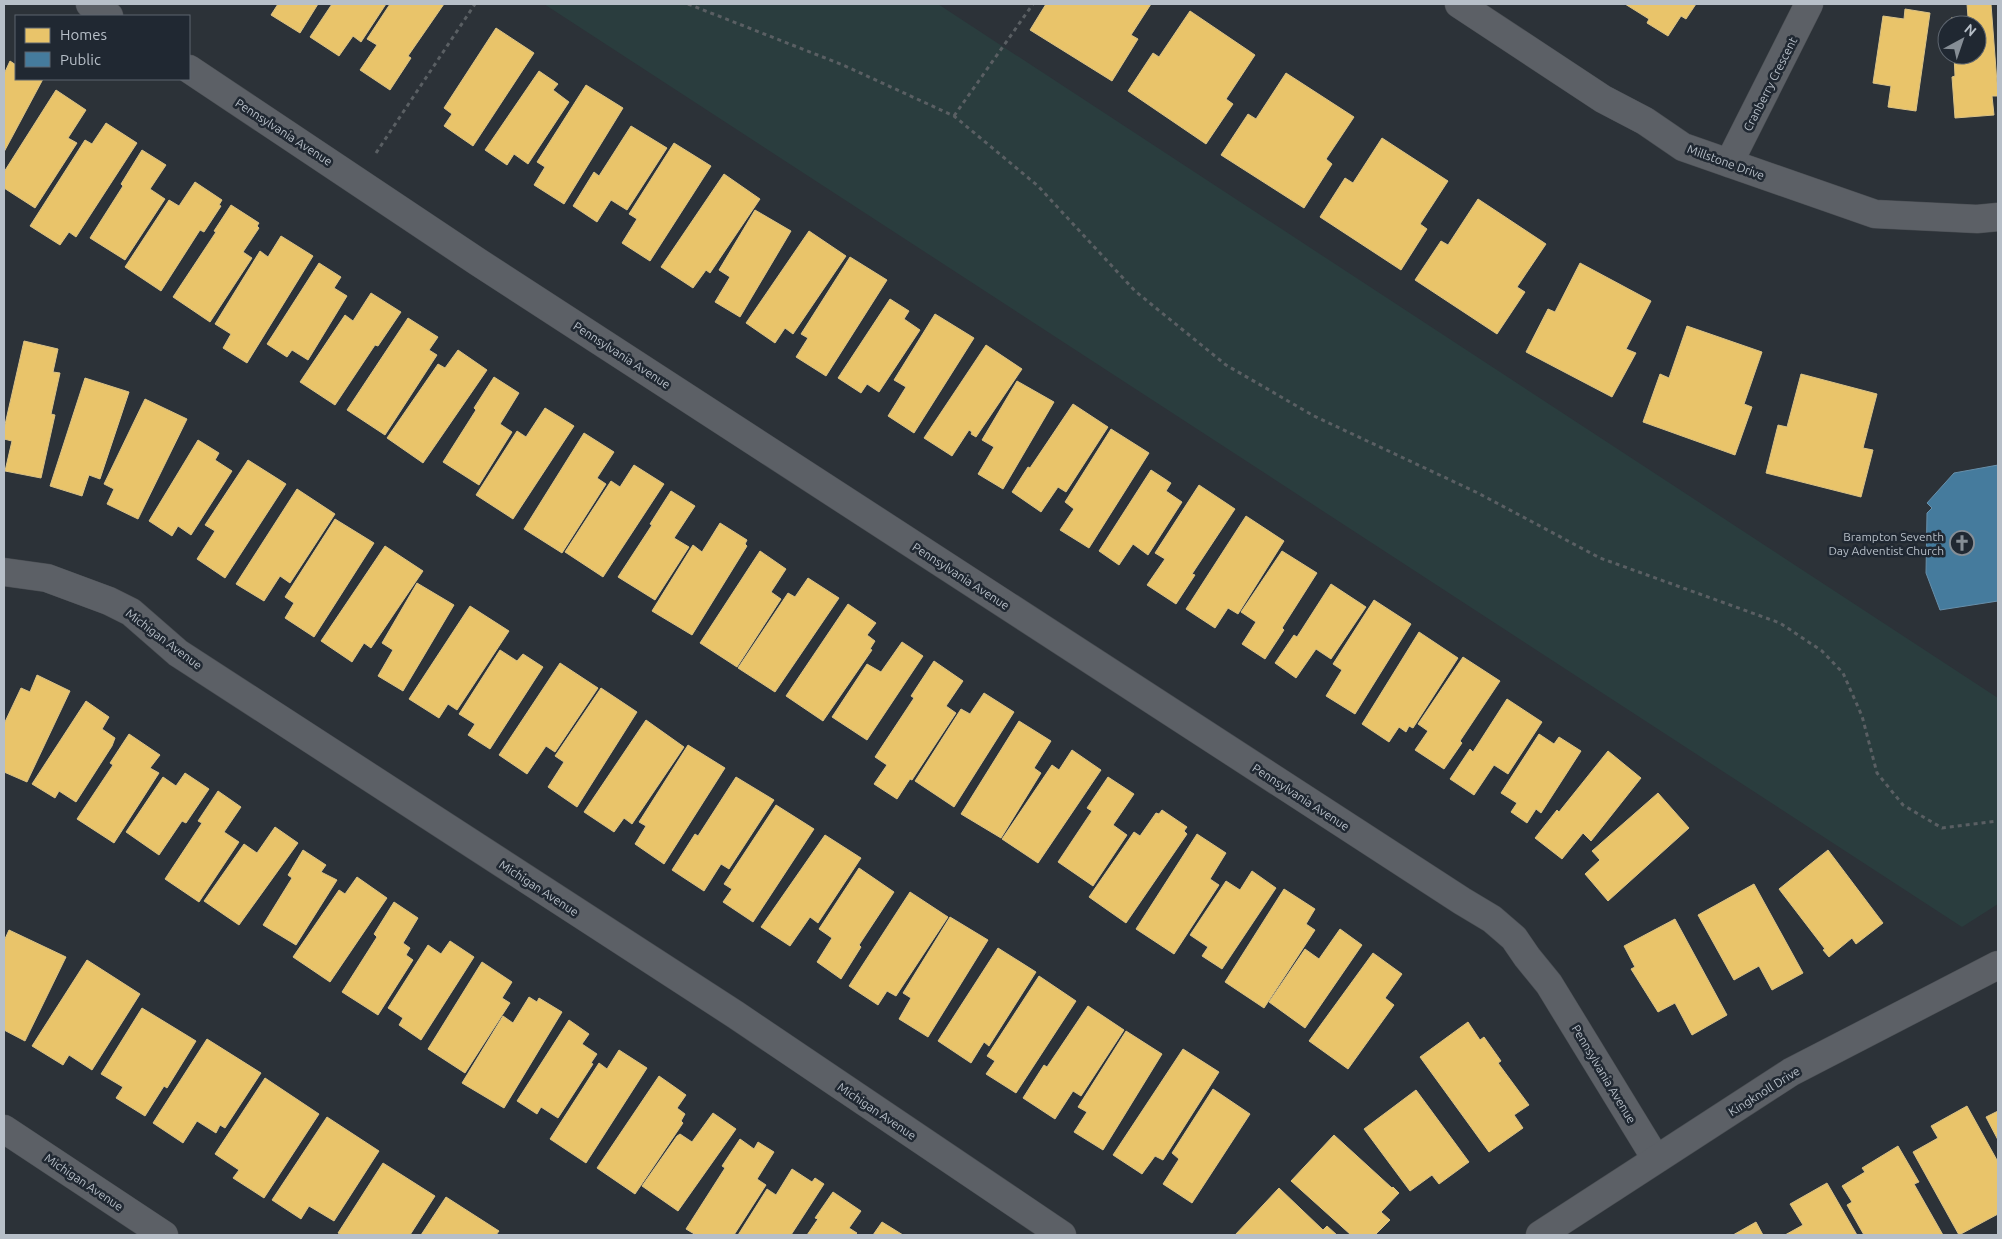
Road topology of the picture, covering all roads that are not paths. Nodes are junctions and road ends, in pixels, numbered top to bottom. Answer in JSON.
{"nodes":[{"id":1,"x":90,"y":4,"type":"edge"},
{"id":2,"x":1459,"y":4,"type":"edge"},
{"id":3,"x":1809,"y":4,"type":"edge"},
{"id":4,"x":107,"y":15,"type":"edge"},
{"id":5,"x":190,"y":70,"type":"edge"},
{"id":6,"x":1729,"y":163,"type":"junction"},
{"id":7,"x":1998,"y":217,"type":"edge"},
{"id":8,"x":4,"y":572,"type":"edge"},
{"id":9,"x":1998,"y":965,"type":"edge"},
{"id":10,"x":4,"y":1129,"type":"edge"},
{"id":11,"x":1656,"y":1159,"type":"junction"},
{"id":12,"x":164,"y":1235,"type":"edge"},
{"id":13,"x":1062,"y":1235,"type":"edge"},
{"id":14,"x":1540,"y":1235,"type":"edge"}],
"edges":[{"from":1,"to":4,"type":"street"},
{"from":2,"to":6,"type":"street","name":"Millstone Drive"},
{"from":3,"to":6,"type":"street","name":"Cranberry Crescent"},
{"from":5,"to":11,"type":"street","name":"Pennsylvania Avenue"},
{"from":6,"to":7,"type":"street","name":"Millstone Drive"},
{"from":8,"to":13,"type":"street","name":"Michigan Avenue"},
{"from":9,"to":11,"type":"street","name":"Kingknoll Drive"},
{"from":10,"to":12,"type":"street","name":"Michigan Avenue"},
{"from":11,"to":14,"type":"street","name":"Kingknoll Drive"}]}
